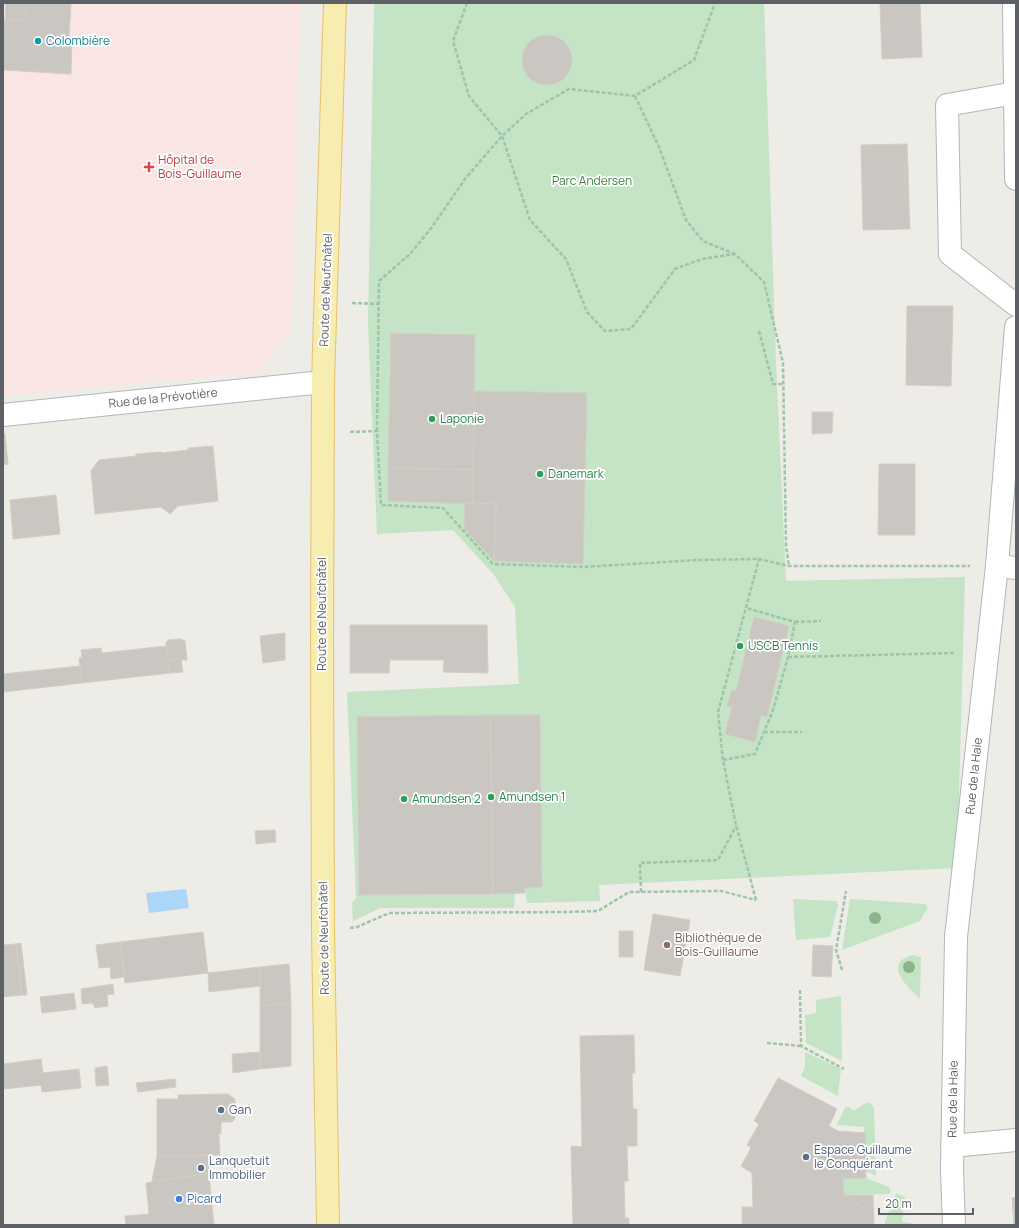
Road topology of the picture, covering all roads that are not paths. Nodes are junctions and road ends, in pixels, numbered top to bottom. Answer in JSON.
{"nodes":[{"id":1,"x":335,"y":3,"type":"edge"},
{"id":2,"x":1014,"y":3,"type":"edge"},
{"id":3,"x":1015,"y":93,"type":"edge"},
{"id":4,"x":1016,"y":179,"type":"edge"},
{"id":5,"x":1016,"y":305,"type":"edge"},
{"id":6,"x":1016,"y":327,"type":"edge"},
{"id":7,"x":323,"y":382,"type":"junction"},
{"id":8,"x":3,"y":415,"type":"edge"},
{"id":9,"x":1006,"y":567,"type":"edge"},
{"id":10,"x":1016,"y":1140,"type":"edge"},
{"id":11,"x":952,"y":1146,"type":"junction"},
{"id":12,"x":328,"y":1225,"type":"edge"},
{"id":13,"x":954,"y":1225,"type":"edge"}],
"edges":[{"from":1,"to":7,"type":"main road","name":"Route de Neufchâtel"},
{"from":2,"to":3,"type":"street"},
{"from":3,"to":4,"type":"street"},
{"from":3,"to":5,"type":"street"},
{"from":6,"to":9,"type":"street","name":"Rue de la Haie"},
{"from":7,"to":8,"type":"street","name":"Rue de la Prévotière"},
{"from":7,"to":12,"type":"main road","name":"Route de Neufchâtel"},
{"from":9,"to":11,"type":"street","name":"Rue de la Haie"},
{"from":10,"to":11,"type":"street"},
{"from":11,"to":13,"type":"street","name":"Rue de la Haie"}]}
